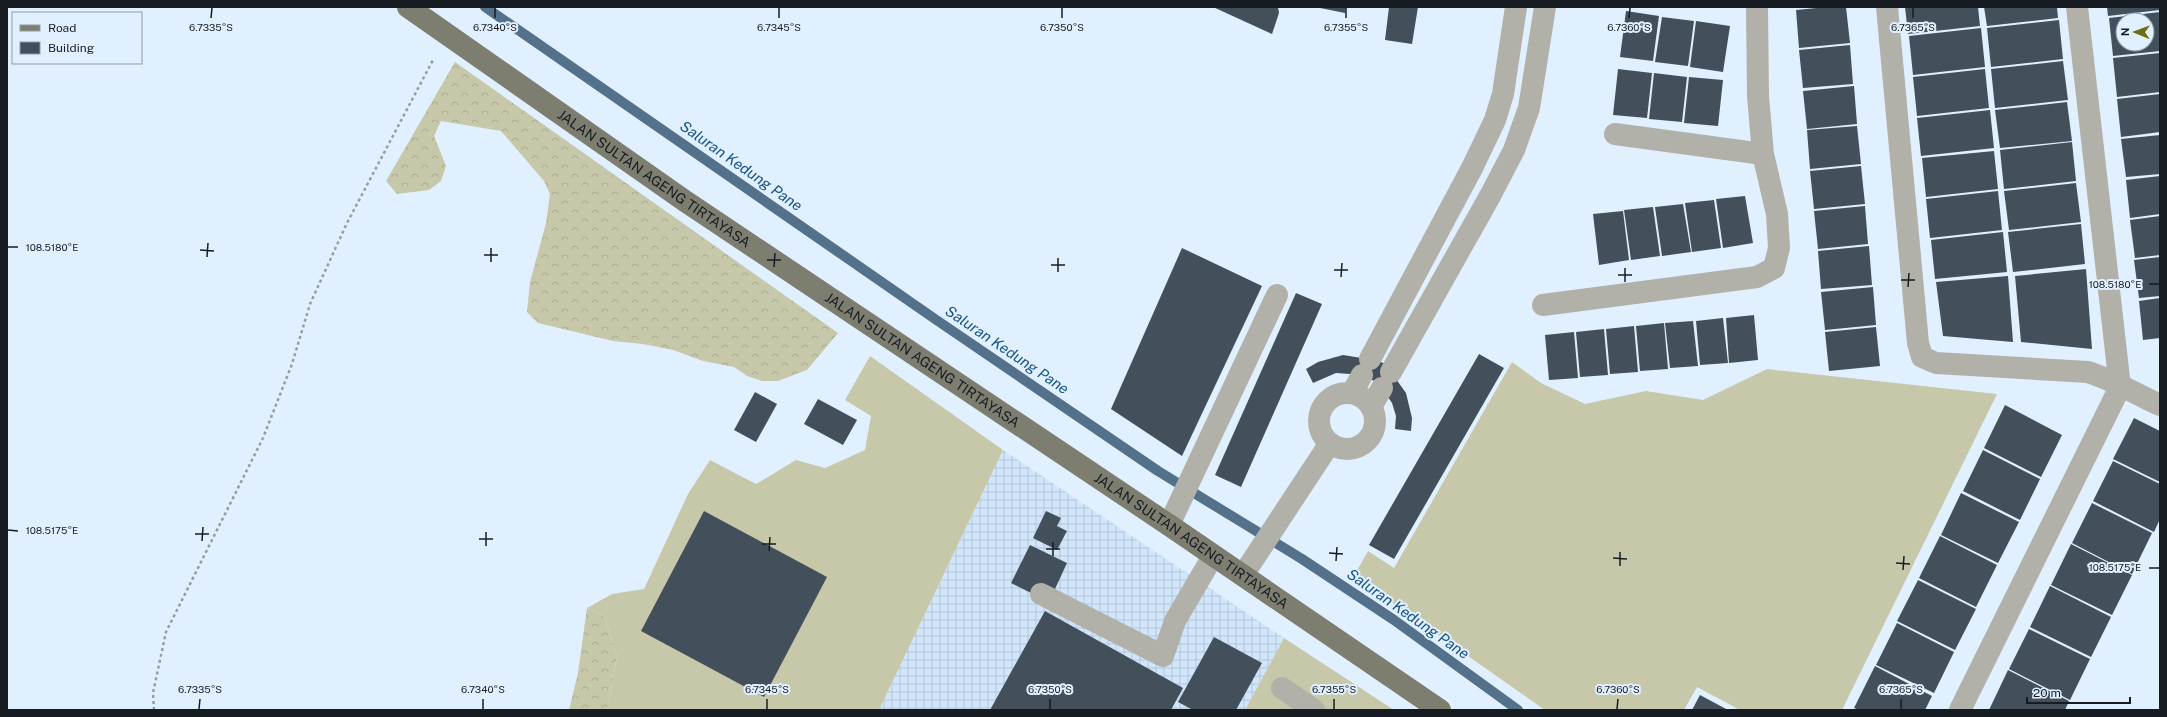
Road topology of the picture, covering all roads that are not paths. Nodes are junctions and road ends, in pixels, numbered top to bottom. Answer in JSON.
{"nodes":[{"id":1,"x":408,"y":7,"type":"edge"},
{"id":2,"x":1516,"y":7,"type":"edge"},
{"id":3,"x":1545,"y":7,"type":"edge"},
{"id":4,"x":1757,"y":7,"type":"edge"},
{"id":5,"x":1887,"y":7,"type":"edge"},
{"id":6,"x":2077,"y":7,"type":"edge"},
{"id":7,"x":1615,"y":134,"type":"dead end"},
{"id":8,"x":1763,"y":154,"type":"junction"},
{"id":9,"x":1278,"y":295,"type":"dead end"},
{"id":10,"x":1543,"y":306,"type":"dead end"},
{"id":11,"x":1366,"y":367,"type":"junction"},
{"id":12,"x":1391,"y":371,"type":"junction"},
{"id":13,"x":2120,"y":387,"type":"junction"},
{"id":14,"x":2160,"y":405,"type":"edge"},
{"id":15,"x":1371,"y":407,"type":"junction"},
{"id":16,"x":1330,"y":444,"type":"junction"},
{"id":17,"x":1172,"y":516,"type":"junction"},
{"id":18,"x":1213,"y":556,"type":"junction"},
{"id":19,"x":1243,"y":575,"type":"junction"},
{"id":20,"x":1041,"y":594,"type":"dead end"},
{"id":21,"x":1282,"y":688,"type":"dead end"},
{"id":22,"x":1314,"y":710,"type":"edge"},
{"id":23,"x":1440,"y":710,"type":"edge"},
{"id":24,"x":1960,"y":710,"type":"edge"}],
"edges":[{"from":1,"to":17,"type":"main road","name":"JALAN SULTAN AGENG TIRTAYASA"},
{"from":2,"to":11,"type":"street"},
{"from":3,"to":12,"type":"street"},
{"from":4,"to":8,"type":"street"},
{"from":5,"to":13,"type":"street"},
{"from":6,"to":13,"type":"street"},
{"from":7,"to":8,"type":"street"},
{"from":8,"to":10,"type":"street"},
{"from":9,"to":17,"type":"street"},
{"from":11,"to":12,"type":"street"},
{"from":11,"to":15,"type":"street"},
{"from":11,"to":16,"type":"street"},
{"from":12,"to":15,"type":"street"},
{"from":13,"to":14,"type":"street"},
{"from":13,"to":24,"type":"street"},
{"from":15,"to":16,"type":"street"},
{"from":16,"to":19,"type":"street"},
{"from":17,"to":18,"type":"main road","name":"JALAN SULTAN AGENG TIRTAYASA"},
{"from":18,"to":19,"type":"main road","name":"JALAN SULTAN AGENG TIRTAYASA"},
{"from":18,"to":20,"type":"street"},
{"from":19,"to":23,"type":"main road","name":"JALAN SULTAN AGENG TIRTAYASA"},
{"from":21,"to":22,"type":"street"}]}
